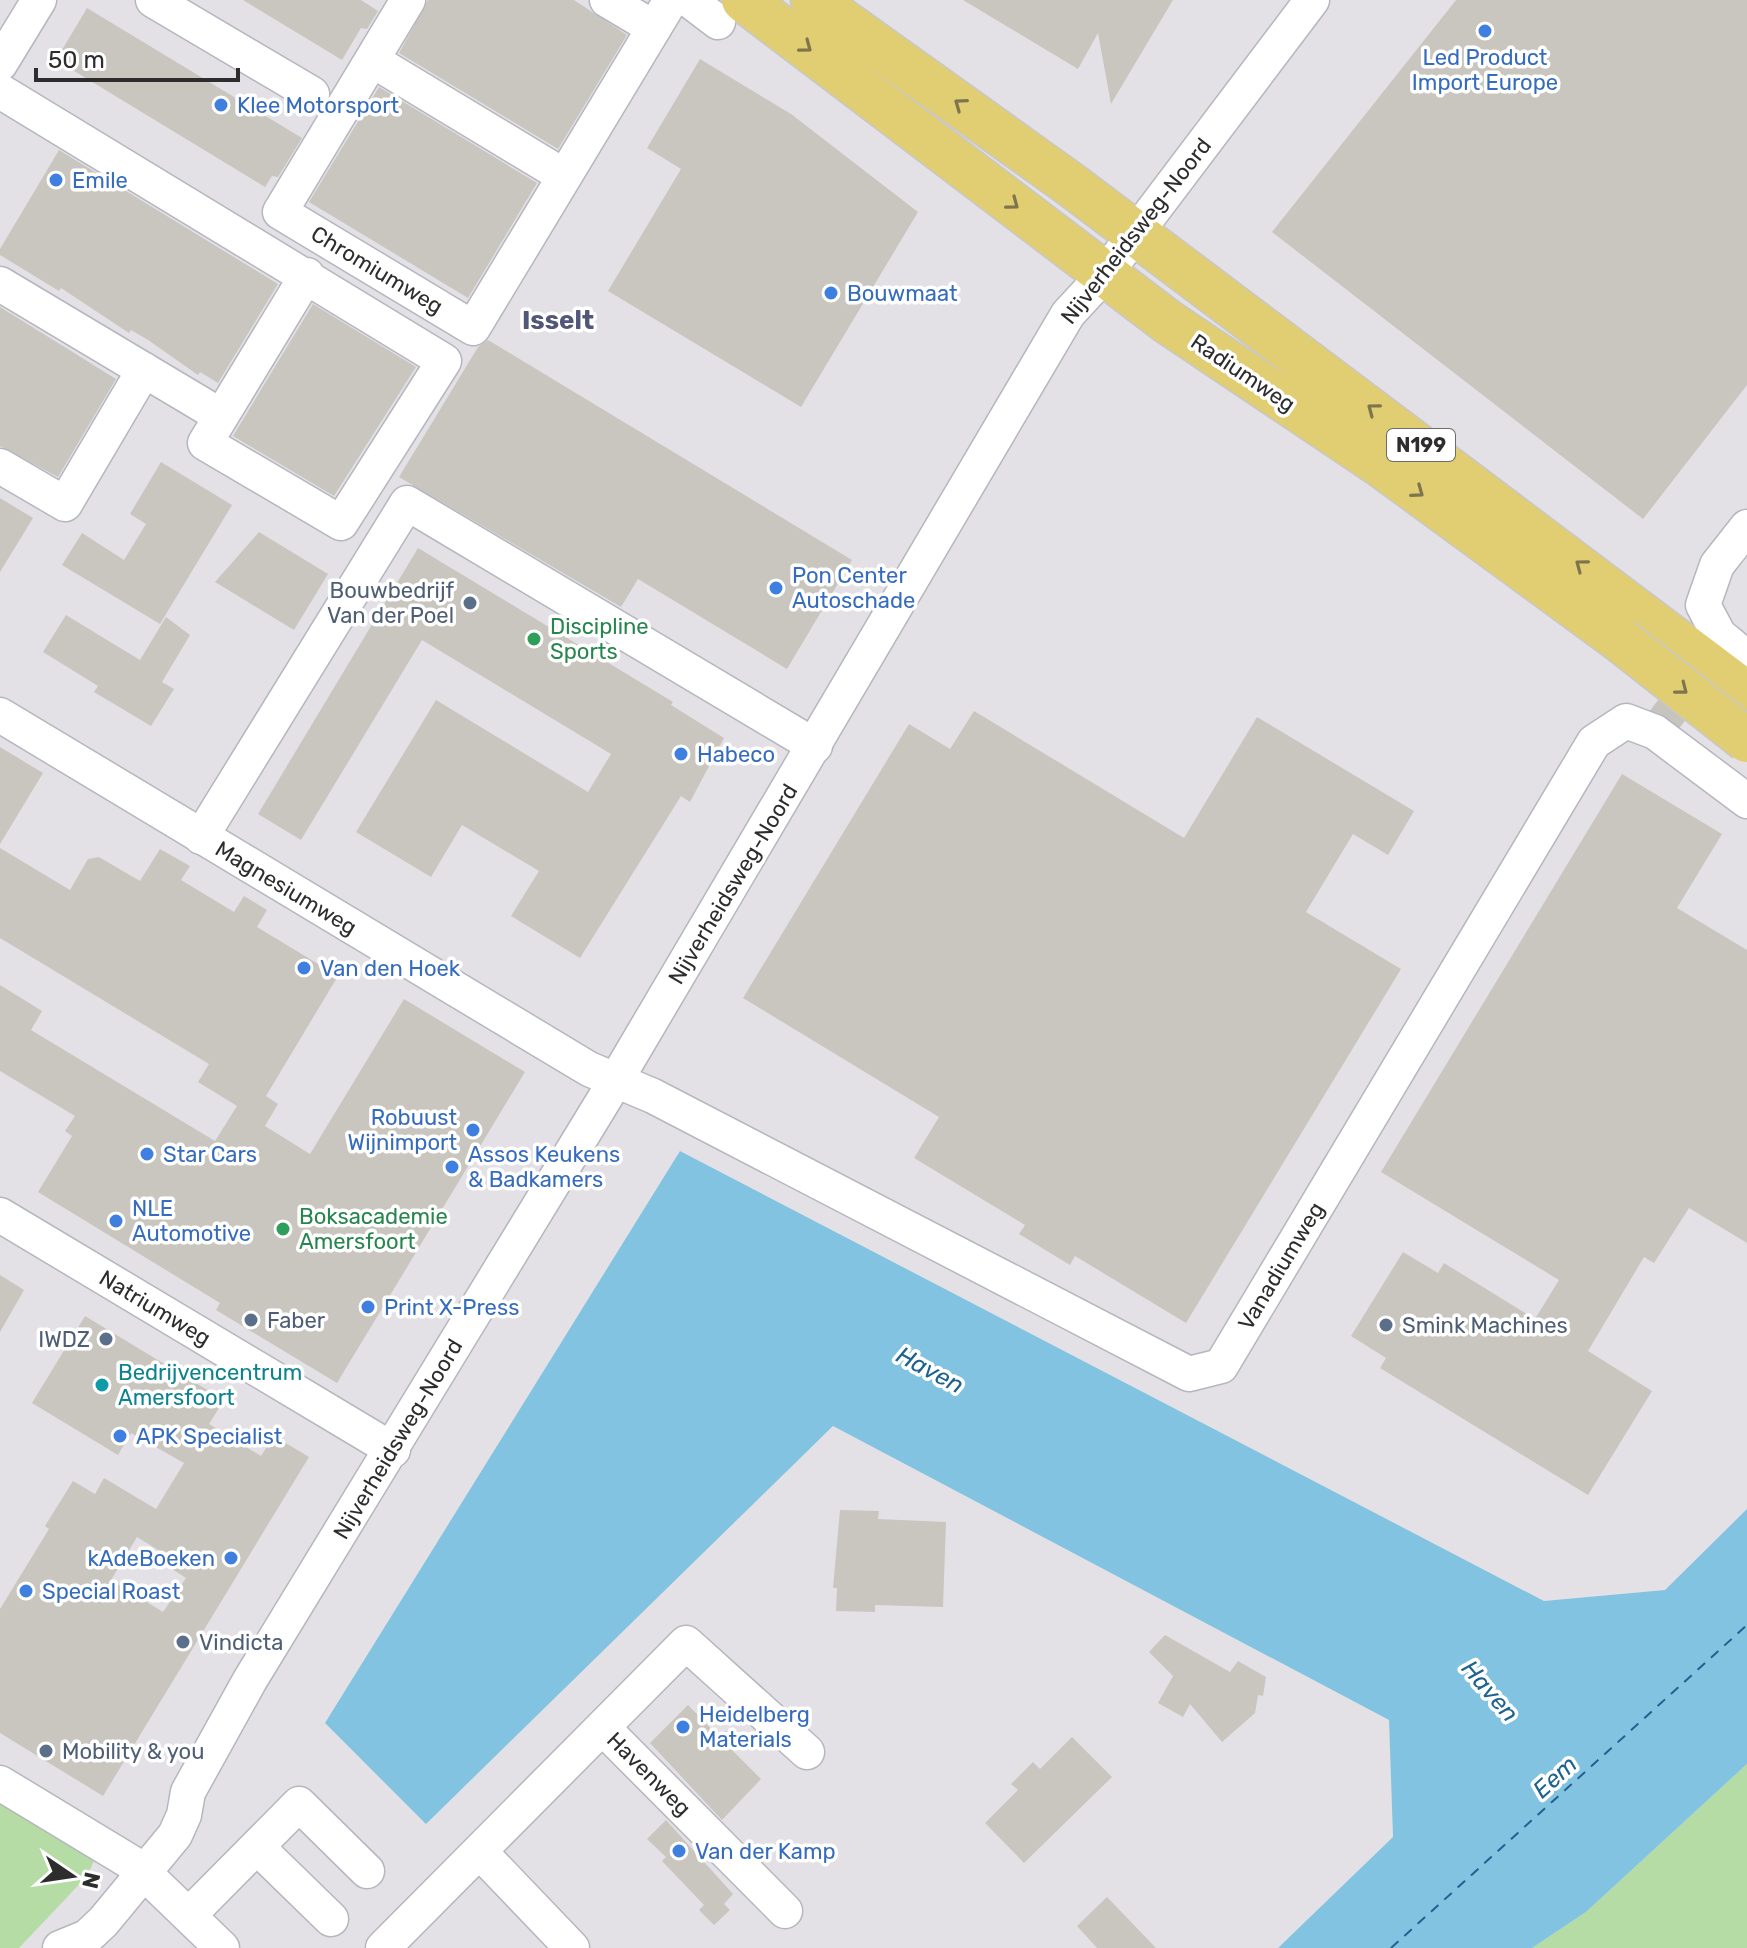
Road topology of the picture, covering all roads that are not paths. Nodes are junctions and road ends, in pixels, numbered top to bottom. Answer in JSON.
{"nodes":[{"id":1,"x":39,"y":0,"type":"edge"},
{"id":2,"x":153,"y":0,"type":"edge"},
{"id":3,"x":408,"y":0,"type":"edge"},
{"id":4,"x":607,"y":0,"type":"edge"},
{"id":5,"x":689,"y":0,"type":"edge"},
{"id":6,"x":813,"y":0,"type":"edge"},
{"id":7,"x":1312,"y":0,"type":"edge"},
{"id":8,"x":731,"y":11,"type":"edge"},
{"id":9,"x":662,"y":14,"type":"edge"},
{"id":10,"x":372,"y":60,"type":"junction"},
{"id":11,"x":0,"y":64,"type":"edge"},
{"id":12,"x":0,"y":91,"type":"edge"},
{"id":13,"x":312,"y":94,"type":"dead end"},
{"id":14,"x":564,"y":176,"type":"junction"},
{"id":15,"x":1136,"y":233,"type":"junction"},
{"id":16,"x":1105,"y":274,"type":"junction"},
{"id":17,"x":307,"y":275,"type":"junction"},
{"id":18,"x":0,"y":284,"type":"edge"},
{"id":19,"x":144,"y":370,"type":"junction"},
{"id":20,"x":221,"y":416,"type":"junction"},
{"id":21,"x":0,"y":466,"type":"edge"},
{"id":22,"x":1747,"y":527,"type":"edge"},
{"id":23,"x":1632,"y":626,"type":"junction"},
{"id":24,"x":1747,"y":658,"type":"edge"},
{"id":25,"x":1747,"y":694,"type":"edge"},
{"id":26,"x":0,"y":715,"type":"edge"},
{"id":27,"x":1747,"y":740,"type":"edge"},
{"id":28,"x":815,"y":746,"type":"junction"},
{"id":29,"x":1747,"y":801,"type":"edge"},
{"id":30,"x":201,"y":837,"type":"junction"},
{"id":31,"x":616,"y":1080,"type":"junction"},
{"id":32,"x":0,"y":1215,"type":"edge"},
{"id":33,"x":393,"y":1450,"type":"junction"},
{"id":34,"x":603,"y":1728,"type":"junction"},
{"id":35,"x":807,"y":1752,"type":"dead end"},
{"id":36,"x":0,"y":1783,"type":"edge"},
{"id":37,"x":257,"y":1847,"type":"junction"},
{"id":38,"x":481,"y":1853,"type":"junction"},
{"id":39,"x":137,"y":1867,"type":"junction"},
{"id":40,"x":367,"y":1871,"type":"dead end"},
{"id":41,"x":785,"y":1911,"type":"dead end"},
{"id":42,"x":190,"y":1914,"type":"junction"},
{"id":43,"x":331,"y":1919,"type":"dead end"},
{"id":44,"x":59,"y":1948,"type":"edge"},
{"id":45,"x":222,"y":1948,"type":"edge"},
{"id":46,"x":383,"y":1948,"type":"edge"},
{"id":47,"x":572,"y":1948,"type":"edge"}],
"edges":[{"from":1,"to":11,"type":"street"},
{"from":2,"to":13,"type":"street"},
{"from":3,"to":10,"type":"street","name":"Chromiumweg"},
{"from":4,"to":9,"type":"street","name":"Chromiumweg"},
{"from":5,"to":8,"type":"street"},
{"from":15,"to":6,"type":"main road","name":"Radiumweg","one_way":true},
{"from":7,"to":15,"type":"street","name":"Nijverheidsweg-Noord"},
{"from":8,"to":16,"type":"main road","name":"Radiumweg","one_way":true},
{"from":9,"to":14,"type":"street","name":"Chromiumweg"},
{"from":10,"to":14,"type":"street"},
{"from":10,"to":14,"type":"street","name":"Chromiumweg"},
{"from":12,"to":17,"type":"street"},
{"from":15,"to":16,"type":"street","name":"Nijverheidsweg-Noord"},
{"from":23,"to":15,"type":"main road","name":"Radiumweg","number":"N199","one_way":true},
{"from":16,"to":23,"type":"main road","name":"Radiumweg","number":"N199","one_way":true},
{"from":16,"to":28,"type":"street","name":"Nijverheidsweg-Noord"},
{"from":17,"to":20,"type":"street"},
{"from":17,"to":20,"type":"street"},
{"from":18,"to":19,"type":"street"},
{"from":19,"to":20,"type":"street"},
{"from":19,"to":21,"type":"street"},
{"from":22,"to":24,"type":"street"},
{"from":23,"to":25,"type":"main road","name":"Radiumweg","number":"N199"},
{"from":23,"to":27,"type":"main road","name":"Radiumweg","number":"N199","one_way":true,"bridge":true},
{"from":26,"to":30,"type":"street","name":"Magnesiumweg"},
{"from":28,"to":30,"type":"street"},
{"from":28,"to":31,"type":"street","name":"Nijverheidsweg-Noord"},
{"from":29,"to":31,"type":"street","name":"Vanadiumweg"},
{"from":30,"to":31,"type":"street","name":"Magnesiumweg"},
{"from":31,"to":33,"type":"street","name":"Nijverheidsweg-Noord"},
{"from":32,"to":33,"type":"street","name":"Natriumweg"},
{"from":33,"to":39,"type":"street","name":"Nijverheidsweg-Noord"},
{"from":34,"to":35,"type":"street"},
{"from":34,"to":38,"type":"street","name":"Havenweg"},
{"from":34,"to":41,"type":"street","name":"Havenweg"},
{"from":36,"to":39,"type":"street"},
{"from":37,"to":40,"type":"street"},
{"from":37,"to":42,"type":"street"},
{"from":37,"to":43,"type":"street"},
{"from":38,"to":46,"type":"street","name":"Havenweg"},
{"from":38,"to":47,"type":"street"},
{"from":39,"to":42,"type":"street"},
{"from":39,"to":44,"type":"street","name":"Nijverheidsweg-Noord"},
{"from":42,"to":45,"type":"street"}]}
